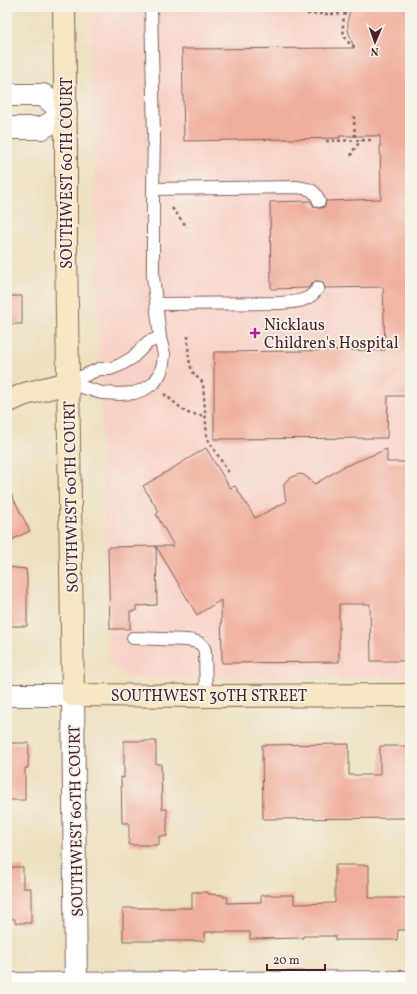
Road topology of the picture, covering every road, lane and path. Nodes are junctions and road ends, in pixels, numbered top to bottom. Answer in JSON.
{"nodes":[{"id":1,"x":64,"y":7,"type":"edge"},
{"id":2,"x":151,"y":7,"type":"edge"},
{"id":3,"x":308,"y":7,"type":"edge"},
{"id":4,"x":347,"y":7,"type":"edge"},
{"id":5,"x":344,"y":14,"type":"junction"},
{"id":6,"x":355,"y":47,"type":"dead end"},
{"id":7,"x":7,"y":95,"type":"edge"},
{"id":8,"x":66,"y":114,"type":"junction"},
{"id":9,"x":354,"y":116,"type":"dead end"},
{"id":10,"x":7,"y":128,"type":"edge"},
{"id":11,"x":355,"y":140,"type":"junction"},
{"id":12,"x":361,"y":140,"type":"junction"},
{"id":13,"x":371,"y":140,"type":"dead end"},
{"id":14,"x":326,"y":141,"type":"dead end"},
{"id":15,"x":351,"y":156,"type":"dead end"},
{"id":16,"x":153,"y":189,"type":"junction"},
{"id":17,"x":319,"y":201,"type":"dead end"},
{"id":18,"x":172,"y":208,"type":"dead end"},
{"id":19,"x":187,"y":227,"type":"dead end"},
{"id":20,"x":318,"y":288,"type":"dead end"},
{"id":21,"x":157,"y":304,"type":"junction"},
{"id":22,"x":188,"y":336,"type":"dead end"},
{"id":23,"x":160,"y":338,"type":"junction"},
{"id":24,"x":68,"y":383,"type":"junction"},
{"id":25,"x":162,"y":392,"type":"dead end"},
{"id":26,"x":7,"y":402,"type":"edge"},
{"id":27,"x":205,"y":416,"type":"junction"},
{"id":28,"x":229,"y":474,"type":"dead end"},
{"id":29,"x":133,"y":638,"type":"dead end"},
{"id":30,"x":7,"y":695,"type":"edge"},
{"id":31,"x":73,"y":695,"type":"junction"},
{"id":32,"x":410,"y":695,"type":"edge"},
{"id":33,"x":206,"y":696,"type":"junction"},
{"id":34,"x":410,"y":982,"type":"edge"},
{"id":35,"x":7,"y":984,"type":"edge"},
{"id":36,"x":76,"y":985,"type":"edge"}],
"edges":[{"from":1,"to":8,"type":"street","name":"SOUTHWEST 60TH COURT"},
{"from":2,"to":16,"type":"lane"},
{"from":3,"to":5,"type":"path"},
{"from":4,"to":5,"type":"path"},
{"from":5,"to":6,"type":"path"},
{"from":7,"to":8,"type":"street"},
{"from":8,"to":10,"type":"street"},
{"from":8,"to":24,"type":"street","name":"SOUTHWEST 60TH COURT"},
{"from":9,"to":11,"type":"path"},
{"from":11,"to":12,"type":"path"},
{"from":11,"to":14,"type":"path"},
{"from":12,"to":13,"type":"path"},
{"from":12,"to":15,"type":"path"},
{"from":16,"to":17,"type":"lane"},
{"from":16,"to":21,"type":"lane"},
{"from":18,"to":19,"type":"path"},
{"from":20,"to":21,"type":"lane"},
{"from":21,"to":23,"type":"lane"},
{"from":22,"to":27,"type":"path"},
{"from":23,"to":24,"type":"lane"},
{"from":23,"to":24,"type":"lane"},
{"from":24,"to":26,"type":"street"},
{"from":24,"to":31,"type":"street","name":"SOUTHWEST 60TH COURT"},
{"from":25,"to":27,"type":"path"},
{"from":27,"to":28,"type":"path"},
{"from":29,"to":33,"type":"lane"},
{"from":30,"to":31,"type":"street","name":"SOUTHWEST 30TH STREET"},
{"from":31,"to":33,"type":"street","name":"SOUTHWEST 30TH STREET"},
{"from":31,"to":36,"type":"street","name":"SOUTHWEST 60TH COURT"},
{"from":32,"to":33,"type":"street","name":"SOUTHWEST 30TH STREET"},
{"from":34,"to":36,"type":"street"},
{"from":35,"to":36,"type":"street"}]}
